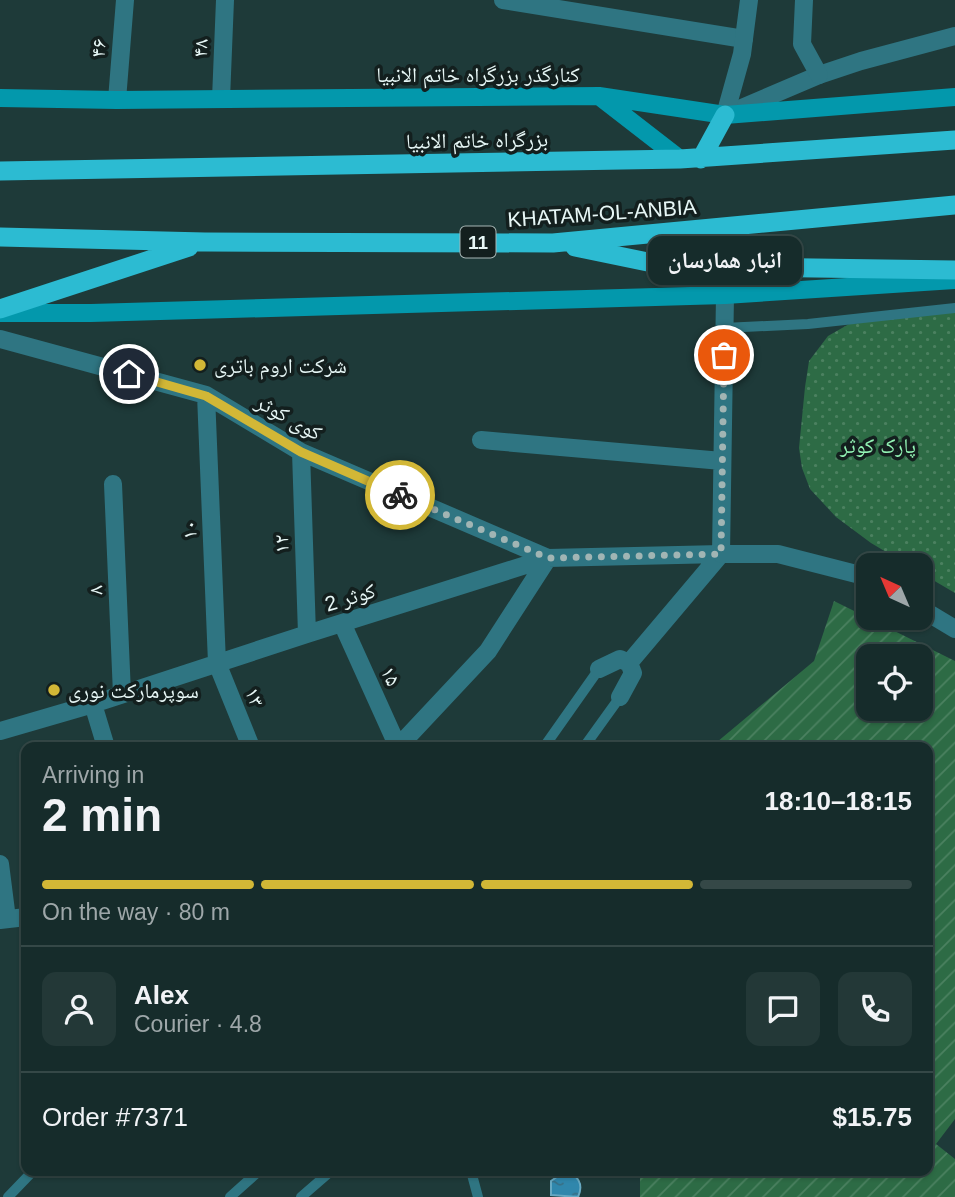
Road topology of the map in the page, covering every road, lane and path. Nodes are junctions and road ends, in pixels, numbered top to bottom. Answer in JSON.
{"nodes":[{"id":1,"x":125,"y":0,"type":"edge"},
{"id":2,"x":226,"y":0,"type":"edge"},
{"id":3,"x":503,"y":0,"type":"edge"},
{"id":4,"x":748,"y":0,"type":"edge"},
{"id":5,"x":804,"y":0,"type":"edge"},
{"id":6,"x":955,"y":36,"type":"edge"},
{"id":7,"x":744,"y":40,"type":"junction"},
{"id":8,"x":819,"y":75,"type":"junction"},
{"id":9,"x":599,"y":96,"type":"junction"},
{"id":10,"x":955,"y":97,"type":"edge"},
{"id":11,"x":0,"y":98,"type":"edge"},
{"id":12,"x":221,"y":99,"type":"junction"},
{"id":13,"x":117,"y":100,"type":"junction"},
{"id":14,"x":725,"y":115,"type":"junction"},
{"id":15,"x":955,"y":140,"type":"edge"},
{"id":16,"x":680,"y":159,"type":"junction"},
{"id":17,"x":701,"y":159,"type":"junction"},
{"id":18,"x":0,"y":171,"type":"edge"},
{"id":19,"x":955,"y":205,"type":"edge"},
{"id":20,"x":0,"y":237,"type":"edge"},
{"id":21,"x":205,"y":242,"type":"junction"},
{"id":22,"x":553,"y":243,"type":"junction"},
{"id":23,"x":955,"y":270,"type":"edge"},
{"id":24,"x":955,"y":280,"type":"edge"},
{"id":25,"x":725,"y":295,"type":"junction"},
{"id":26,"x":955,"y":308,"type":"edge"},
{"id":27,"x":0,"y":311,"type":"edge"},
{"id":28,"x":724,"y":328,"type":"junction"},
{"id":29,"x":0,"y":339,"type":"edge"},
{"id":30,"x":206,"y":396,"type":"junction"},
{"id":31,"x":481,"y":440,"type":"dead end"},
{"id":32,"x":301,"y":452,"type":"junction"},
{"id":33,"x":722,"y":461,"type":"junction"},
{"id":34,"x":113,"y":484,"type":"dead end"},
{"id":35,"x":721,"y":554,"type":"junction"},
{"id":36,"x":548,"y":558,"type":"junction"},
{"id":37,"x":856,"y":573,"type":"edge"},
{"id":38,"x":933,"y":616,"type":"edge"},
{"id":39,"x":342,"y":623,"type":"junction"},
{"id":40,"x":955,"y":629,"type":"edge"},
{"id":41,"x":307,"y":634,"type":"junction"},
{"id":42,"x":217,"y":663,"type":"junction"},
{"id":43,"x":629,"y":663,"type":"junction"},
{"id":44,"x":599,"y":669,"type":"joint"},
{"id":45,"x":122,"y":694,"type":"junction"},
{"id":46,"x":620,"y":697,"type":"joint"},
{"id":47,"x":93,"y":704,"type":"junction"},
{"id":48,"x":0,"y":731,"type":"edge"},
{"id":49,"x":104,"y":742,"type":"edge"},
{"id":50,"x":249,"y":742,"type":"edge"},
{"id":51,"x":396,"y":742,"type":"edge"},
{"id":52,"x":403,"y":742,"type":"edge"},
{"id":53,"x":548,"y":742,"type":"edge"},
{"id":54,"x":588,"y":742,"type":"edge"},
{"id":55,"x":0,"y":864,"type":"edge"},
{"id":56,"x":4,"y":920,"type":"edge"},
{"id":57,"x":28,"y":1176,"type":"edge"},
{"id":58,"x":253,"y":1176,"type":"edge"},
{"id":59,"x":325,"y":1176,"type":"edge"},
{"id":60,"x":469,"y":1176,"type":"edge"},
{"id":61,"x":8,"y":1197,"type":"edge"},
{"id":62,"x":230,"y":1197,"type":"edge"},
{"id":63,"x":301,"y":1197,"type":"edge"},
{"id":64,"x":478,"y":1197,"type":"edge"}],
"edges":[{"from":1,"to":13,"type":"street","name":"۴۶"},
{"from":2,"to":12,"type":"street","name":"۴۸"},
{"from":3,"to":7,"type":"street"},
{"from":4,"to":7,"type":"street"},
{"from":5,"to":8,"type":"street"},
{"from":6,"to":8,"type":"street"},
{"from":7,"to":14,"type":"street"},
{"from":8,"to":14,"type":"street"},
{"from":9,"to":12,"type":"main road","name":"کنارگذر بزرگراه خاتم الانبیا"},
{"from":9,"to":14,"type":"main road","name":"کنارگذر بزرگراه خاتم الانبیا"},
{"from":9,"to":16,"type":"main road"},
{"from":10,"to":14,"type":"main road","name":"کنارگذر بزرگراه خاتم الانبیا"},
{"from":11,"to":13,"type":"main road","name":"کنارگذر بزرگراه خاتم الانبیا"},
{"from":12,"to":13,"type":"main road","name":"کنارگذر بزرگراه خاتم الانبیا"},
{"from":14,"to":17,"type":"highway"},
{"from":15,"to":17,"type":"highway","name":"بزرگراه خاتم الانبیا"},
{"from":16,"to":17,"type":"highway","name":"بزرگراه خاتم الانبیا"},
{"from":16,"to":18,"type":"highway","name":"بزرگراه خاتم الانبیا"},
{"from":19,"to":22,"type":"highway","name":"KHATAM-OL-ANBIA","number":"11"},
{"from":20,"to":21,"type":"highway","name":"KHATAM-OL-ANBIA","number":"11"},
{"from":21,"to":22,"type":"highway","name":"KHATAM-OL-ANBIA","number":"11"},
{"from":21,"to":27,"type":"highway"},
{"from":22,"to":23,"type":"highway"},
{"from":24,"to":25,"type":"main road"},
{"from":25,"to":27,"type":"main road"},
{"from":25,"to":28,"type":"street"},
{"from":26,"to":28,"type":"lane"},
{"from":28,"to":33,"type":"street"},
{"from":29,"to":30,"type":"street","name":"کوی کوثر"},
{"from":30,"to":32,"type":"street","name":"کوی کوثر"},
{"from":30,"to":42,"type":"street","name":"۱۰"},
{"from":31,"to":33,"type":"street"},
{"from":32,"to":36,"type":"street","name":"کوی کوثر"},
{"from":32,"to":41,"type":"street","name":"۱۲"},
{"from":33,"to":35,"type":"street"},
{"from":34,"to":45,"type":"street","name":"۸"},
{"from":35,"to":36,"type":"street","name":"کوثر 2"},
{"from":35,"to":37,"type":"street","name":"کوثر 2"},
{"from":35,"to":43,"type":"street"},
{"from":36,"to":39,"type":"street","name":"کوثر 2"},
{"from":36,"to":52,"type":"street"},
{"from":38,"to":40,"type":"street"},
{"from":39,"to":41,"type":"street","name":"کوثر 2"},
{"from":39,"to":51,"type":"street","name":"۱۵"},
{"from":41,"to":42,"type":"street","name":"کوثر 2"},
{"from":42,"to":45,"type":"street","name":"کوثر 2"},
{"from":42,"to":50,"type":"street","name":"۱۳"},
{"from":43,"to":44,"type":"street"},
{"from":43,"to":46,"type":"street"},
{"from":44,"to":53,"type":"lane"},
{"from":45,"to":47,"type":"street","name":"کوثر 2"},
{"from":46,"to":54,"type":"lane"},
{"from":47,"to":48,"type":"street","name":"کوثر 2"},
{"from":47,"to":49,"type":"street"},
{"from":55,"to":56,"type":"street"},
{"from":57,"to":61,"type":"lane"},
{"from":58,"to":62,"type":"lane"},
{"from":59,"to":63,"type":"lane"},
{"from":60,"to":64,"type":"lane"}]}
